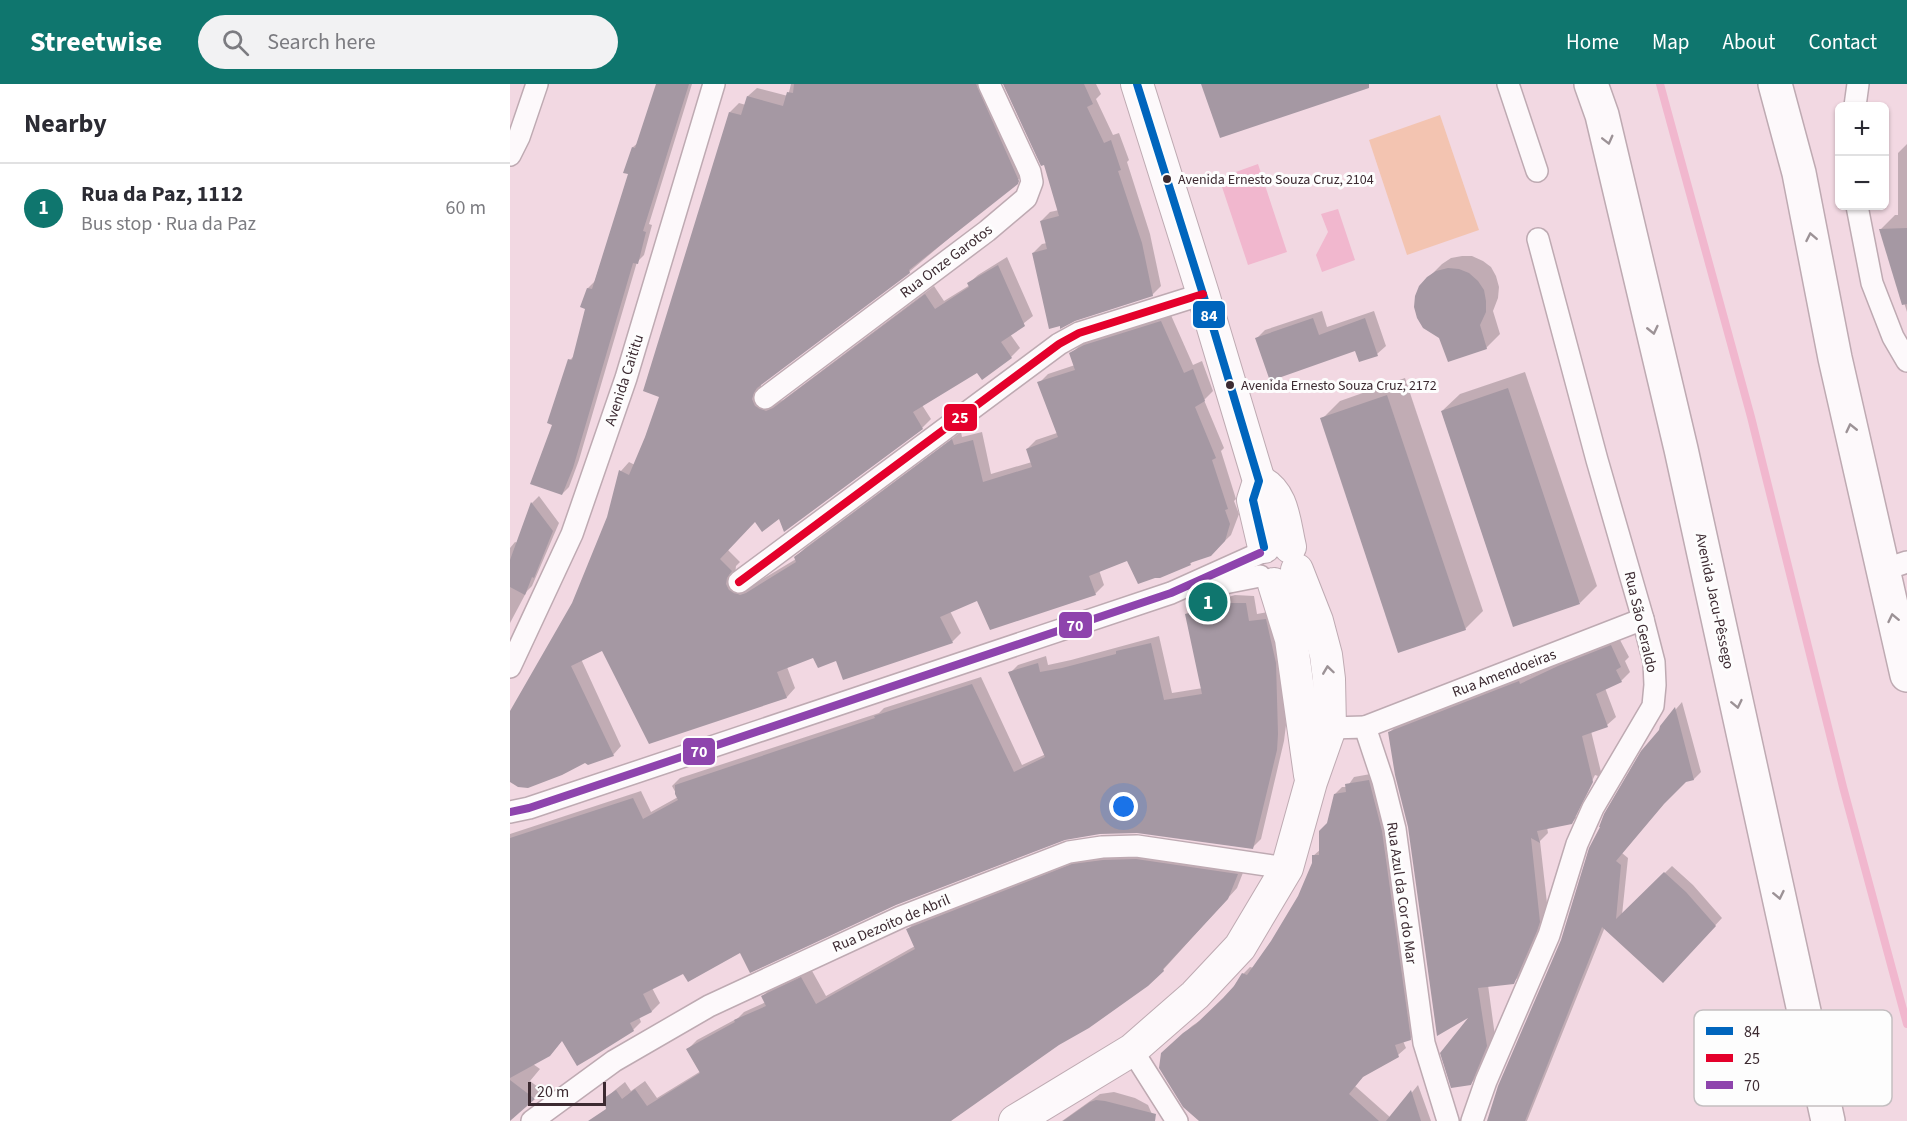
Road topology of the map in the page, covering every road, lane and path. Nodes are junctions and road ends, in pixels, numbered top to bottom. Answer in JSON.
{"nodes":[{"id":1,"x":537,"y":84,"type":"edge"},
{"id":2,"x":714,"y":84,"type":"edge"},
{"id":3,"x":989,"y":84,"type":"edge"},
{"id":4,"x":1137,"y":84,"type":"edge"},
{"id":5,"x":1508,"y":84,"type":"edge"},
{"id":6,"x":1591,"y":84,"type":"edge"},
{"id":7,"x":1775,"y":84,"type":"edge"},
{"id":8,"x":1858,"y":84,"type":"edge"},
{"id":9,"x":1856,"y":102,"type":"edge"},
{"id":10,"x":510,"y":155,"type":"edge"},
{"id":11,"x":1537,"y":171,"type":"dead end"},
{"id":12,"x":1858,"y":210,"type":"edge"},
{"id":13,"x":1538,"y":239,"type":"dead end"},
{"id":14,"x":1203,"y":294,"type":"junction"},
{"id":15,"x":1907,"y":360,"type":"edge"},
{"id":16,"x":765,"y":398,"type":"dead end"},
{"id":17,"x":1274,"y":563,"type":"junction"},
{"id":18,"x":1895,"y":566,"type":"edge"},
{"id":19,"x":739,"y":582,"type":"dead end"},
{"id":20,"x":1643,"y":619,"type":"junction"},
{"id":21,"x":510,"y":667,"type":"edge"},
{"id":22,"x":1907,"y":675,"type":"edge"},
{"id":23,"x":1317,"y":726,"type":"junction"},
{"id":24,"x":1365,"y":727,"type":"junction"},
{"id":25,"x":516,"y":807,"type":"edge"},
{"id":26,"x":1287,"y":868,"type":"junction"},
{"id":27,"x":1804,"y":1010,"type":"edge"},
{"id":28,"x":1132,"y":1050,"type":"junction"},
{"id":29,"x":1825,"y":1106,"type":"edge"},
{"id":30,"x":532,"y":1121,"type":"edge"},
{"id":31,"x":1015,"y":1121,"type":"edge"},
{"id":32,"x":1177,"y":1121,"type":"edge"},
{"id":33,"x":1448,"y":1121,"type":"edge"},
{"id":34,"x":1472,"y":1121,"type":"edge"},
{"id":35,"x":1828,"y":1121,"type":"edge"}],
"edges":[{"from":1,"to":10,"type":"street"},
{"from":2,"to":21,"type":"street","name":"Avenida Caititu"},
{"from":3,"to":16,"type":"street","name":"Rua Onze Garotos"},
{"from":4,"to":14,"type":"street"},
{"from":5,"to":11,"type":"street"},
{"from":6,"to":27,"type":"highway","name":"Avenida Jacu-Pêssego","one_way":true},
{"from":18,"to":7,"type":"highway","one_way":true},
{"from":8,"to":9,"type":"street"},
{"from":12,"to":15,"type":"street"},
{"from":13,"to":20,"type":"street","name":"Rua São Geraldo"},
{"from":14,"to":17,"type":"street"},
{"from":14,"to":19,"type":"street"},
{"from":17,"to":23,"type":"street"},
{"from":17,"to":25,"type":"street"},
{"from":22,"to":18,"type":"highway","one_way":true},
{"from":20,"to":24,"type":"street","name":"Rua Amendoeiras"},
{"from":20,"to":34,"type":"street","name":"Rua São Geraldo"},
{"from":23,"to":24,"type":"street"},
{"from":23,"to":26,"type":"street"},
{"from":24,"to":33,"type":"street","name":"Rua Azul da Cor do Mar"},
{"from":26,"to":28,"type":"street"},
{"from":26,"to":30,"type":"street","name":"Rua Dezoito de Abril"},
{"from":28,"to":31,"type":"street"},
{"from":28,"to":32,"type":"street"},
{"from":29,"to":35,"type":"highway","name":"Avenida Jacu-Pêssego","one_way":true}]}
